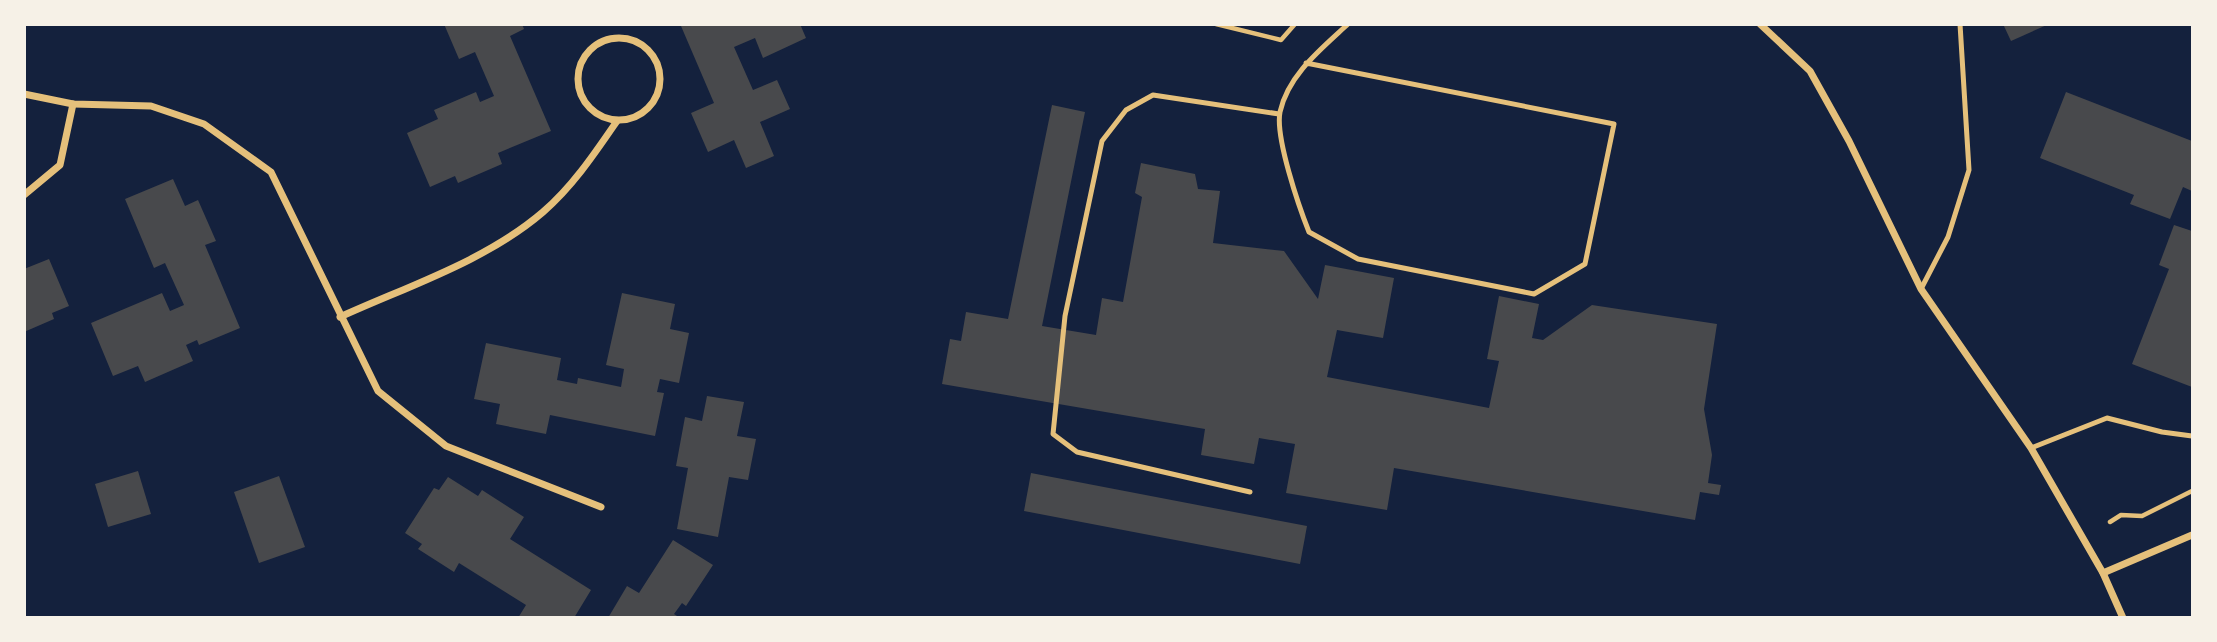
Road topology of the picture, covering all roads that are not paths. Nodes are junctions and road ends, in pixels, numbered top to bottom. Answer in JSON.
{"nodes":[{"id":1,"x":1348,"y":24,"type":"edge"},
{"id":2,"x":1760,"y":24,"type":"edge"},
{"id":3,"x":1961,"y":24,"type":"edge"},
{"id":4,"x":1306,"y":63,"type":"junction"},
{"id":5,"x":24,"y":94,"type":"edge"},
{"id":6,"x":73,"y":104,"type":"junction"},
{"id":7,"x":1279,"y":114,"type":"junction"},
{"id":8,"x":617,"y":121,"type":"junction"},
{"id":9,"x":24,"y":195,"type":"edge"},
{"id":10,"x":1921,"y":289,"type":"junction"},
{"id":11,"x":340,"y":317,"type":"junction"},
{"id":12,"x":2193,"y":436,"type":"edge"},
{"id":13,"x":2031,"y":448,"type":"junction"},
{"id":14,"x":1250,"y":492,"type":"dead end"},
{"id":15,"x":601,"y":507,"type":"dead end"},
{"id":16,"x":2193,"y":536,"type":"edge"},
{"id":17,"x":2104,"y":573,"type":"junction"},
{"id":18,"x":2123,"y":618,"type":"edge"}],
"edges":[{"from":1,"to":4,"type":"lane"},
{"from":2,"to":10,"type":"street"},
{"from":3,"to":10,"type":"lane"},
{"from":4,"to":7,"type":"lane"},
{"from":4,"to":7,"type":"lane"},
{"from":5,"to":6,"type":"street"},
{"from":6,"to":9,"type":"street"},
{"from":6,"to":11,"type":"street"},
{"from":7,"to":14,"type":"lane"},
{"from":8,"to":8,"type":"street"},
{"from":8,"to":11,"type":"street"},
{"from":10,"to":13,"type":"street"},
{"from":11,"to":15,"type":"street"},
{"from":12,"to":13,"type":"lane"},
{"from":13,"to":17,"type":"street"},
{"from":16,"to":17,"type":"street"},
{"from":17,"to":18,"type":"street"}]}
